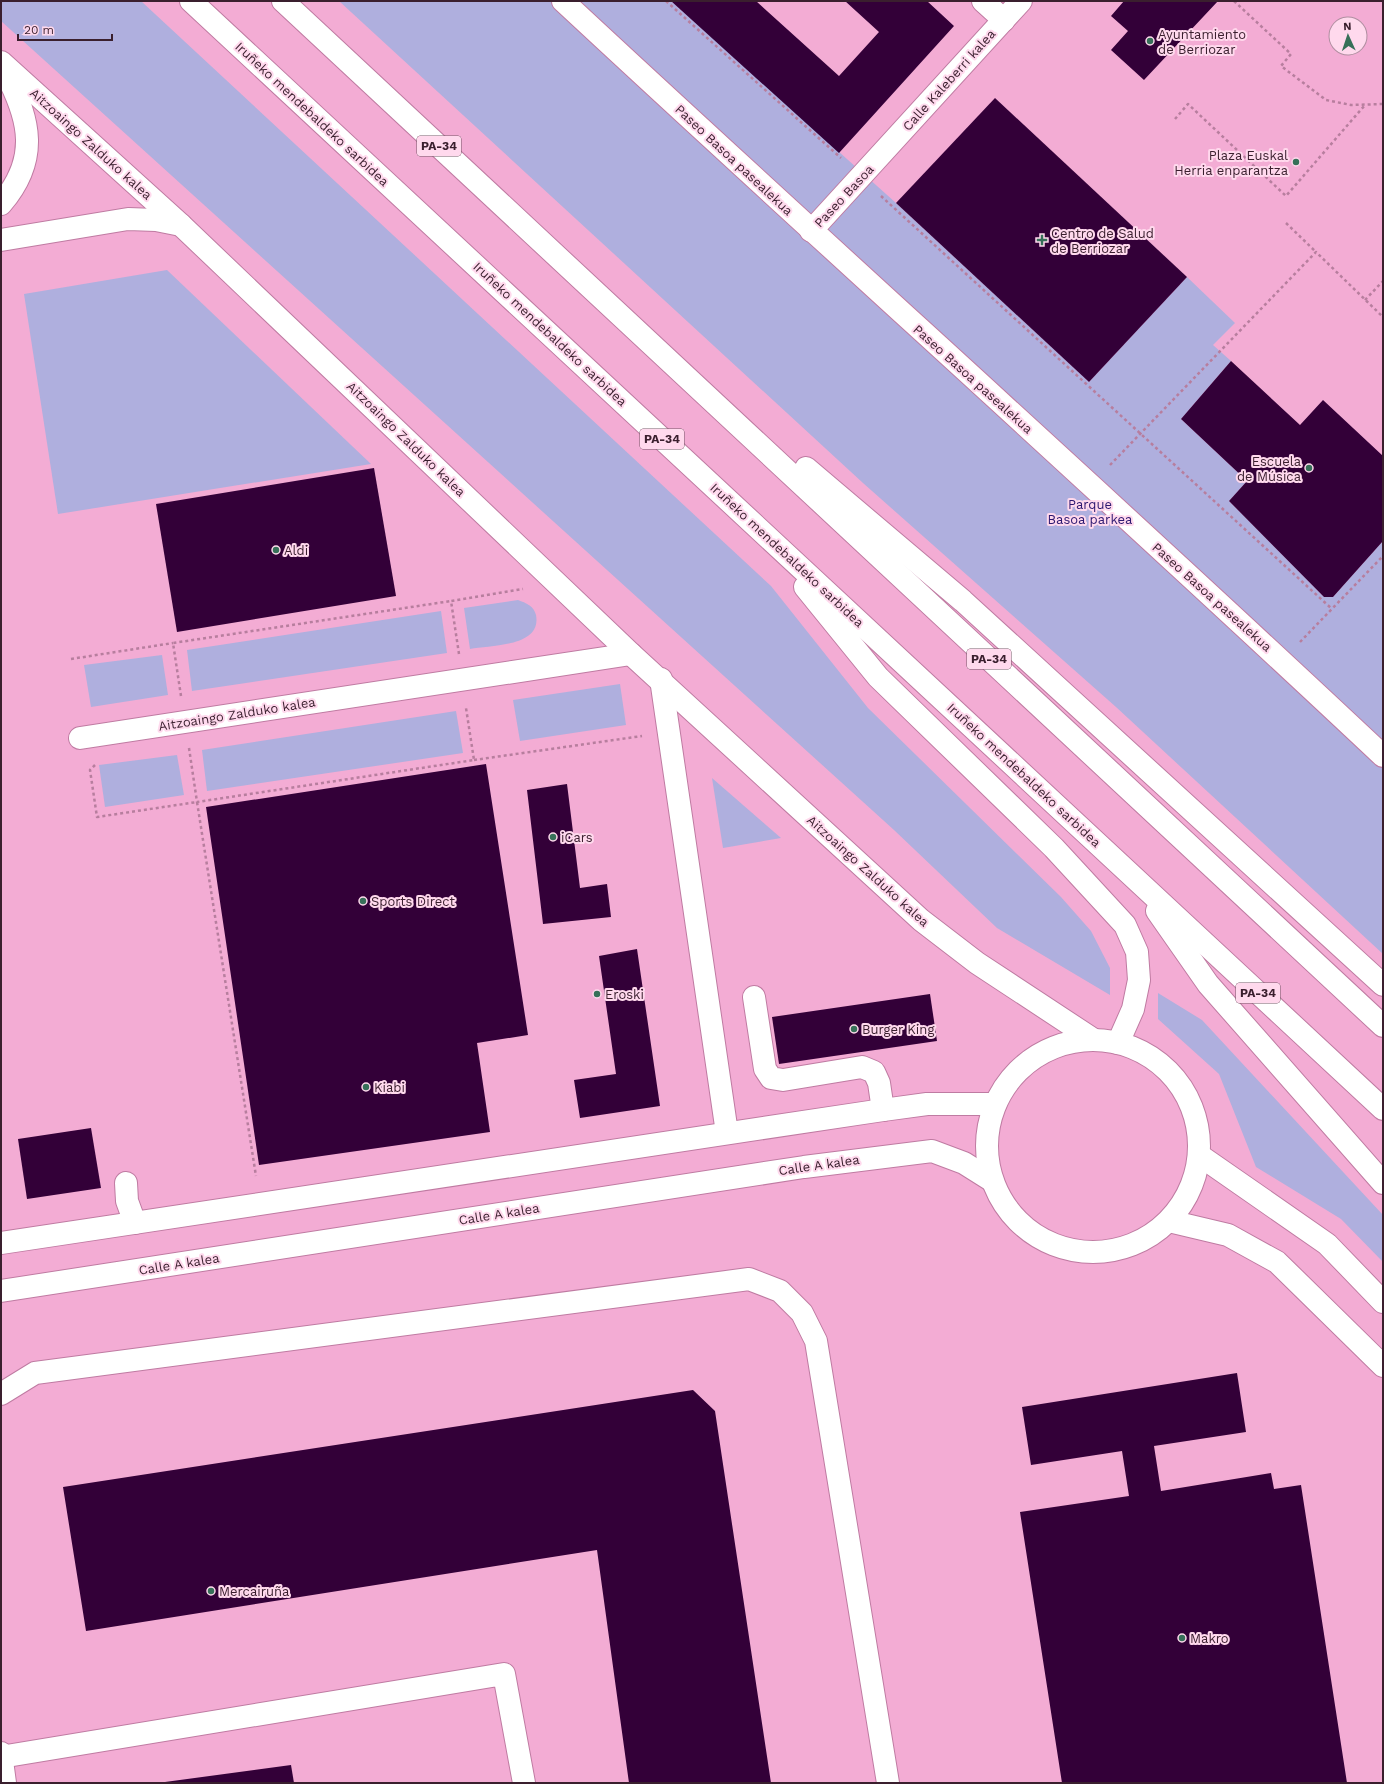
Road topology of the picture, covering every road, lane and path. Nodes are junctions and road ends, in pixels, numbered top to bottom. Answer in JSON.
{"nodes":[{"id":1,"x":191,"y":1,"type":"edge"},
{"id":2,"x":283,"y":1,"type":"edge"},
{"id":3,"x":563,"y":1,"type":"edge"},
{"id":4,"x":666,"y":1,"type":"edge"},
{"id":5,"x":983,"y":1,"type":"edge"},
{"id":6,"x":1021,"y":1,"type":"edge"},
{"id":7,"x":1234,"y":1,"type":"edge"},
{"id":8,"x":1004,"y":20,"type":"junction"},
{"id":9,"x":1,"y":62,"type":"edge"},
{"id":10,"x":1,"y":66,"type":"edge"},
{"id":11,"x":1364,"y":104,"type":"junction"},
{"id":12,"x":1383,"y":104,"type":"edge"},
{"id":13,"x":1175,"y":119,"type":"dead end"},
{"id":14,"x":877,"y":160,"type":"joint"},
{"id":15,"x":861,"y":177,"type":"junction"},
{"id":16,"x":1,"y":204,"type":"edge"},
{"id":17,"x":1286,"y":222,"type":"dead end"},
{"id":18,"x":181,"y":225,"type":"junction"},
{"id":19,"x":811,"y":231,"type":"junction"},
{"id":20,"x":1,"y":240,"type":"edge"},
{"id":21,"x":1316,"y":252,"type":"junction"},
{"id":22,"x":1383,"y":281,"type":"edge"},
{"id":23,"x":596,"y":291,"type":"junction"},
{"id":24,"x":1366,"y":300,"type":"junction"},
{"id":25,"x":1383,"y":317,"type":"edge"},
{"id":26,"x":1140,"y":433,"type":"junction"},
{"id":27,"x":1091,"y":486,"type":"junction"},
{"id":28,"x":758,"y":528,"type":"junction"},
{"id":29,"x":1383,"y":556,"type":"edge"},
{"id":30,"x":528,"y":589,"type":"dead end"},
{"id":31,"x":451,"y":601,"type":"junction"},
{"id":32,"x":1332,"y":609,"type":"junction"},
{"id":33,"x":173,"y":644,"type":"junction"},
{"id":34,"x":631,"y":654,"type":"junction"},
{"id":35,"x":459,"y":656,"type":"dead end"},
{"id":36,"x":71,"y":659,"type":"dead end"},
{"id":37,"x":1282,"y":661,"type":"junction"},
{"id":38,"x":661,"y":679,"type":"junction"},
{"id":39,"x":181,"y":698,"type":"dead end"},
{"id":40,"x":465,"y":703,"type":"dead end"},
{"id":41,"x":642,"y":736,"type":"dead end"},
{"id":42,"x":80,"y":738,"type":"dead end"},
{"id":43,"x":188,"y":746,"type":"dead end"},
{"id":44,"x":1383,"y":756,"type":"edge"},
{"id":45,"x":474,"y":760,"type":"junction"},
{"id":46,"x":90,"y":770,"type":"dead end"},
{"id":47,"x":197,"y":802,"type":"junction"},
{"id":48,"x":1134,"y":877,"type":"junction"},
{"id":49,"x":1383,"y":985,"type":"edge"},
{"id":50,"x":754,"y":997,"type":"dead end"},
{"id":51,"x":1383,"y":1026,"type":"edge"},
{"id":52,"x":1094,"y":1040,"type":"junction"},
{"id":53,"x":1118,"y":1043,"type":"junction"},
{"id":54,"x":995,"y":1104,"type":"junction"},
{"id":55,"x":1383,"y":1109,"type":"edge"},
{"id":56,"x":883,"y":1110,"type":"junction"},
{"id":57,"x":728,"y":1134,"type":"junction"},
{"id":58,"x":1199,"y":1155,"type":"junction"},
{"id":59,"x":256,"y":1179,"type":"dead end"},
{"id":60,"x":991,"y":1180,"type":"junction"},
{"id":61,"x":126,"y":1183,"type":"dead end"},
{"id":62,"x":1383,"y":1183,"type":"edge"},
{"id":63,"x":1169,"y":1220,"type":"junction"},
{"id":64,"x":135,"y":1223,"type":"junction"},
{"id":65,"x":1,"y":1243,"type":"edge"},
{"id":66,"x":1,"y":1291,"type":"edge"},
{"id":67,"x":1383,"y":1302,"type":"edge"},
{"id":68,"x":1383,"y":1366,"type":"edge"},
{"id":69,"x":1,"y":1394,"type":"edge"},
{"id":70,"x":1,"y":1756,"type":"edge"},
{"id":71,"x":5,"y":1783,"type":"edge"},
{"id":72,"x":524,"y":1783,"type":"edge"},
{"id":73,"x":888,"y":1783,"type":"edge"}],
"edges":[{"from":1,"to":28,"type":"main road","name":"Iruñeko mendebaldeko sarbidea","number":"PA-34"},
{"from":2,"to":23,"type":"main road","number":"PA-34"},
{"from":3,"to":19,"type":"main road","name":"Paseo Basoa pasealekua"},
{"from":4,"to":15,"type":"path"},
{"from":5,"to":8,"type":"main road"},
{"from":6,"to":8,"type":"main road","name":"Calle Kaleberri kalea"},
{"from":7,"to":11,"type":"path"},
{"from":8,"to":14,"type":"main road","name":"Calle Kaleberri kalea"},
{"from":9,"to":18,"type":"main road","name":"Aitzoaingo Zalduko kalea"},
{"from":10,"to":16,"type":"main road","name":"Aitzoaingo Zalduko kalea"},
{"from":11,"to":12,"type":"path"},
{"from":11,"to":13,"type":"path"},
{"from":14,"to":15,"type":"main road","name":"Paseo Basoa"},
{"from":15,"to":19,"type":"main road","name":"Paseo Basoa"},
{"from":15,"to":26,"type":"path"},
{"from":17,"to":21,"type":"path"},
{"from":18,"to":20,"type":"main road","name":"Aitzoaingo Zalduko kalea"},
{"from":18,"to":34,"type":"main road","name":"Aitzoaingo Zalduko kalea"},
{"from":19,"to":27,"type":"main road","name":"Paseo Basoa pasealekua"},
{"from":21,"to":24,"type":"path"},
{"from":21,"to":26,"type":"path"},
{"from":22,"to":24,"type":"path"},
{"from":23,"to":49,"type":"main road"},
{"from":23,"to":51,"type":"main road","number":"PA-34"},
{"from":24,"to":25,"type":"path"},
{"from":26,"to":27,"type":"path"},
{"from":26,"to":32,"type":"path"},
{"from":27,"to":37,"type":"main road","name":"Paseo Basoa pasealekua"},
{"from":28,"to":48,"type":"main road","name":"Iruñeko mendebaldeko sarbidea","number":"PA-34"},
{"from":28,"to":53,"type":"main road"},
{"from":29,"to":32,"type":"path"},
{"from":30,"to":31,"type":"path"},
{"from":31,"to":33,"type":"path"},
{"from":31,"to":35,"type":"path"},
{"from":32,"to":37,"type":"path"},
{"from":33,"to":36,"type":"path"},
{"from":33,"to":39,"type":"path"},
{"from":34,"to":38,"type":"main road","name":"Aitzoaingo Zalduko kalea"},
{"from":34,"to":42,"type":"main road","name":"Aitzoaingo Zalduko kalea"},
{"from":37,"to":44,"type":"main road","name":"Paseo Basoa pasealekua"},
{"from":38,"to":52,"type":"main road","name":"Aitzoaingo Zalduko kalea"},
{"from":38,"to":57,"type":"main road"},
{"from":40,"to":45,"type":"path"},
{"from":41,"to":45,"type":"path"},
{"from":43,"to":47,"type":"path"},
{"from":45,"to":47,"type":"path"},
{"from":46,"to":47,"type":"path"},
{"from":47,"to":59,"type":"path"},
{"from":48,"to":55,"type":"main road","name":"Iruñeko mendebaldeko sarbidea","number":"PA-34"},
{"from":48,"to":62,"type":"main road"},
{"from":50,"to":56,"type":"main road"},
{"from":52,"to":53,"type":"main road"},
{"from":52,"to":54,"type":"main road"},
{"from":53,"to":58,"type":"main road"},
{"from":54,"to":56,"type":"main road"},
{"from":54,"to":60,"type":"main road"},
{"from":56,"to":57,"type":"main road"},
{"from":57,"to":64,"type":"main road"},
{"from":58,"to":63,"type":"main road"},
{"from":58,"to":67,"type":"main road"},
{"from":60,"to":63,"type":"main road"},
{"from":60,"to":66,"type":"main road","name":"Calle A kalea"},
{"from":61,"to":64,"type":"main road"},
{"from":63,"to":68,"type":"main road"},
{"from":64,"to":65,"type":"main road"},
{"from":69,"to":73,"type":"main road"},
{"from":70,"to":71,"type":"main road"},
{"from":70,"to":72,"type":"main road"}]}
